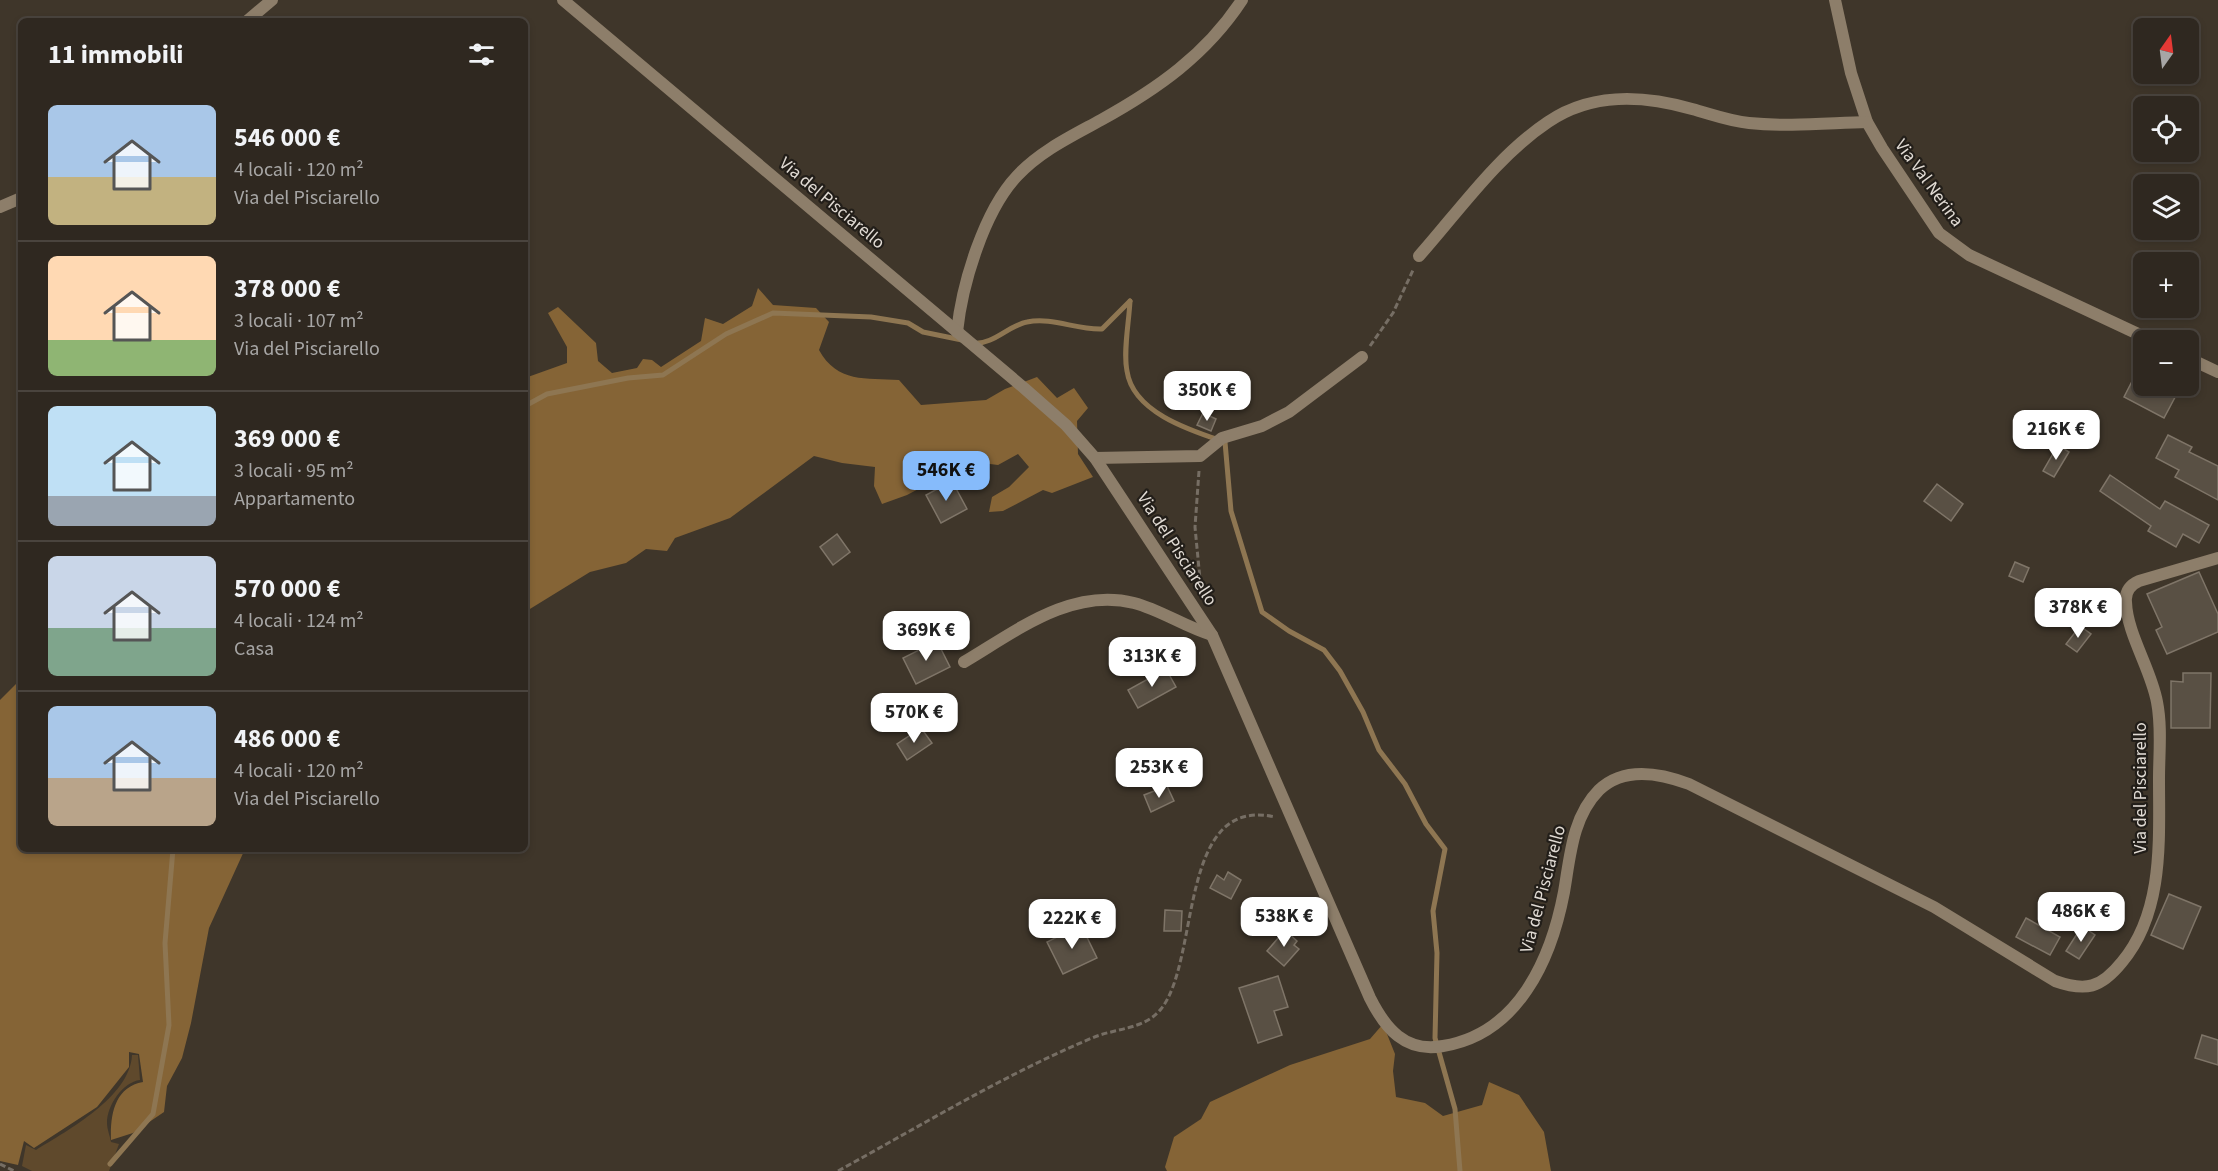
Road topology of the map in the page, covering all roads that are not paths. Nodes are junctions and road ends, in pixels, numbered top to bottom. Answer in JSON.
{"nodes":[{"id":1,"x":272,"y":0,"type":"edge"},
{"id":2,"x":563,"y":0,"type":"edge"},
{"id":3,"x":1242,"y":0,"type":"edge"},
{"id":4,"x":1835,"y":0,"type":"edge"},
{"id":5,"x":251,"y":18,"type":"edge"},
{"id":6,"x":1867,"y":122,"type":"junction"},
{"id":7,"x":18,"y":199,"type":"edge"},
{"id":8,"x":0,"y":207,"type":"edge"},
{"id":9,"x":1419,"y":256,"type":"road end"},
{"id":10,"x":957,"y":332,"type":"junction"},
{"id":11,"x":2133,"y":332,"type":"edge"},
{"id":12,"x":1362,"y":357,"type":"road end"},
{"id":13,"x":2199,"y":363,"type":"edge"},
{"id":14,"x":2218,"y":372,"type":"edge"},
{"id":15,"x":1095,"y":458,"type":"junction"},
{"id":16,"x":2218,"y":558,"type":"edge"},
{"id":17,"x":1212,"y":635,"type":"junction"},
{"id":18,"x":963,"y":662,"type":"dead end"}],
"edges":[{"from":1,"to":5,"type":"street"},
{"from":2,"to":10,"type":"street","name":"Via del Pisciarello"},
{"from":3,"to":10,"type":"street"},
{"from":4,"to":6,"type":"street","name":"Via Val Nerina"},
{"from":6,"to":9,"type":"street"},
{"from":6,"to":11,"type":"street","name":"Via Val Nerina"},
{"from":7,"to":8,"type":"street"},
{"from":10,"to":15,"type":"street","name":"Via del Pisciarello"},
{"from":12,"to":15,"type":"street"},
{"from":13,"to":14,"type":"street"},
{"from":15,"to":17,"type":"street","name":"Via del Pisciarello"},
{"from":16,"to":17,"type":"street","name":"Via del Pisciarello"},
{"from":17,"to":18,"type":"street"}]}
